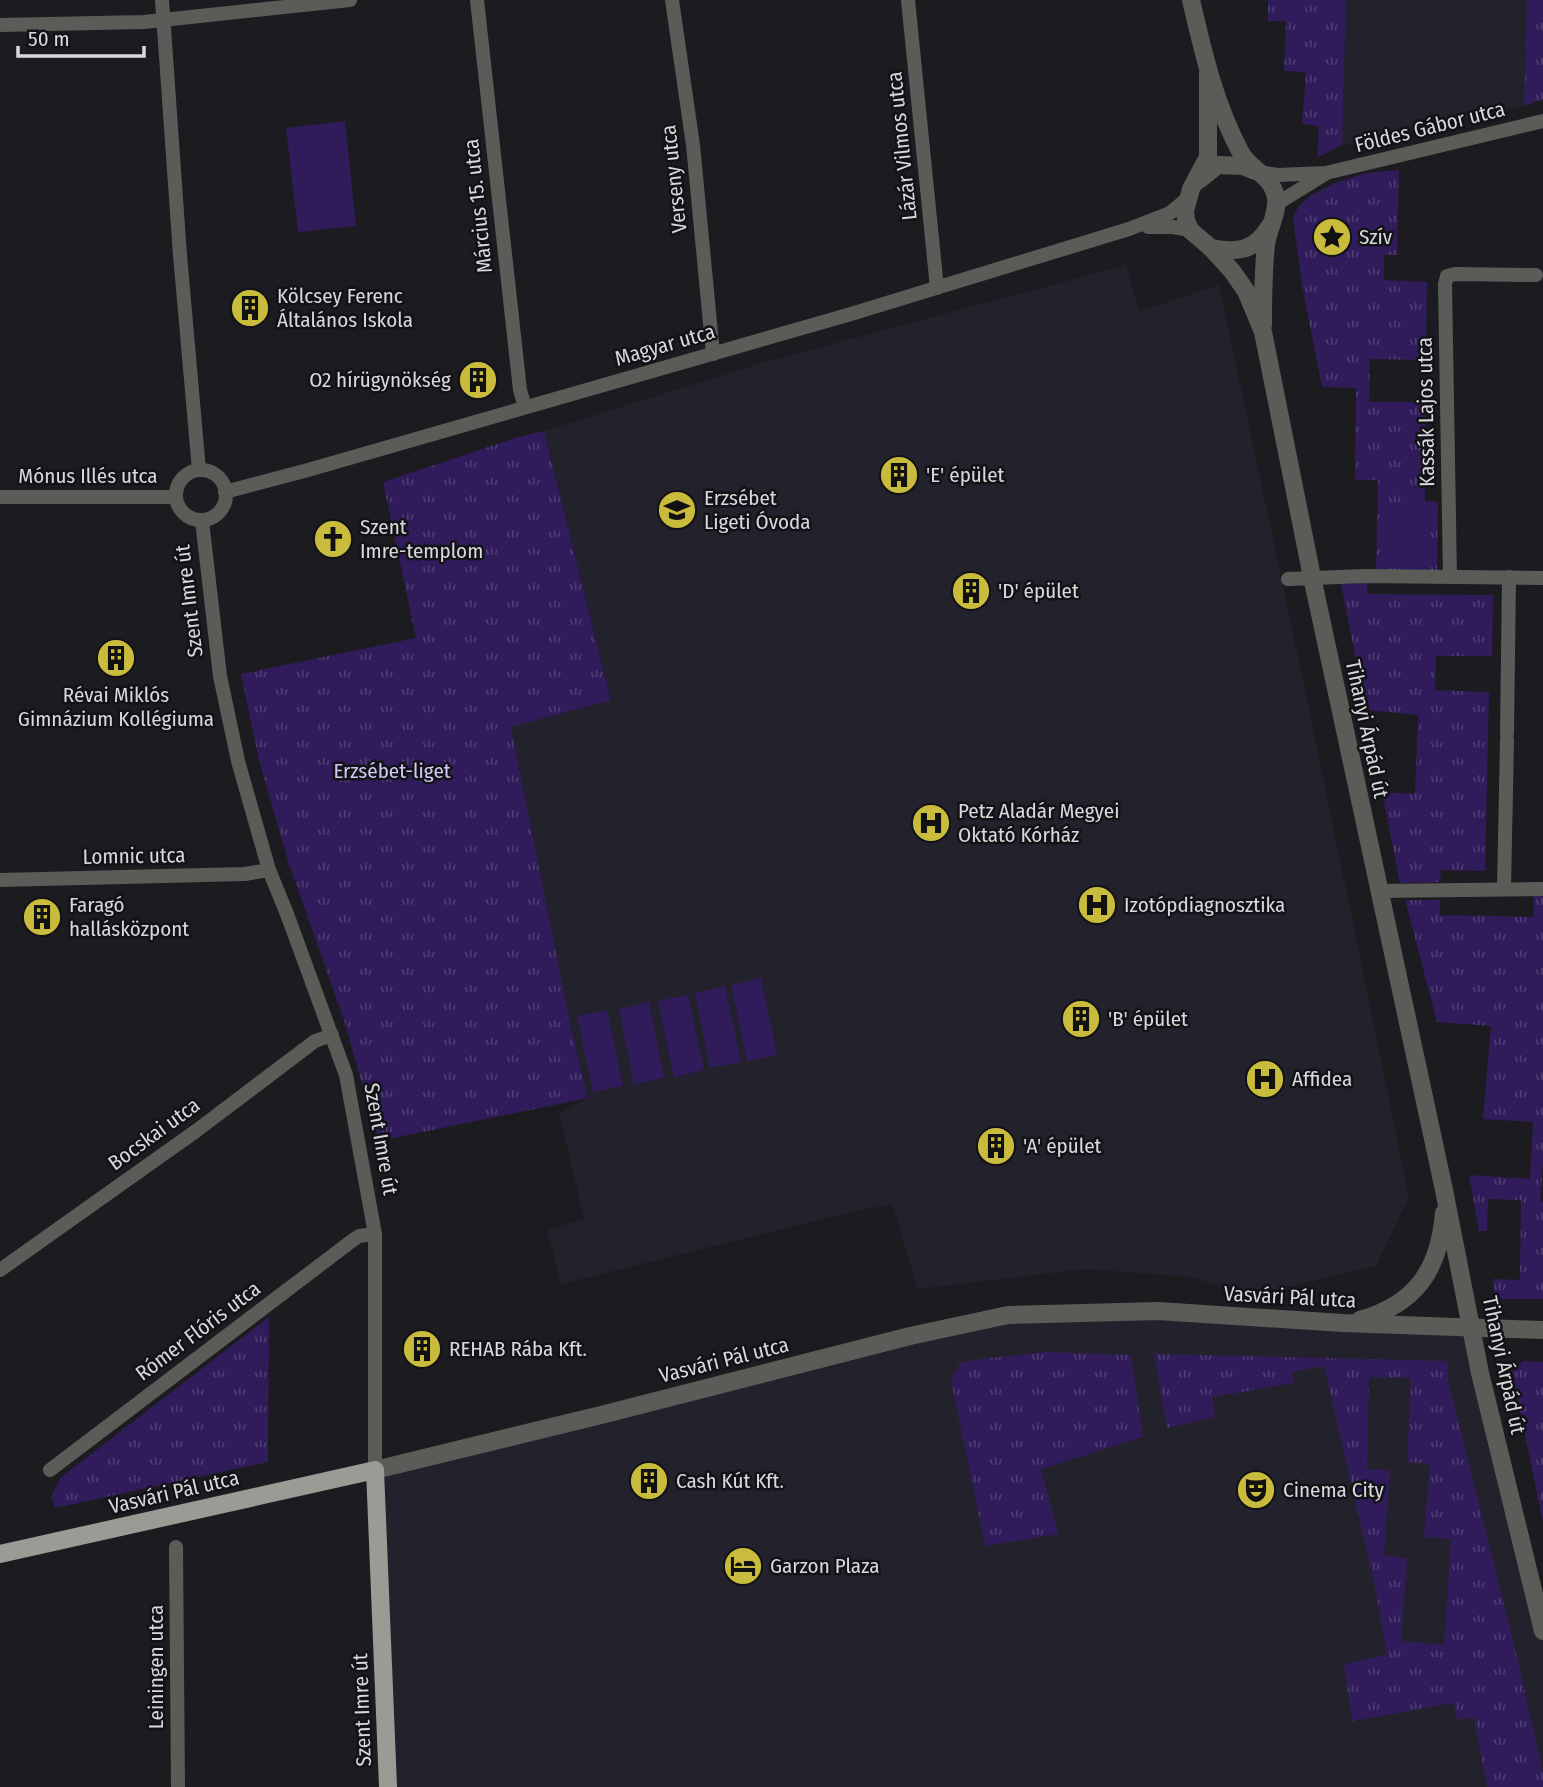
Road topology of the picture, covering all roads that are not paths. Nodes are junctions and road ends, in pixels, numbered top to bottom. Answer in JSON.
{"nodes":[{"id":1,"x":162,"y":0,"type":"edge"},
{"id":2,"x":350,"y":0,"type":"edge"},
{"id":3,"x":477,"y":0,"type":"edge"},
{"id":4,"x":672,"y":0,"type":"edge"},
{"id":5,"x":908,"y":0,"type":"edge"},
{"id":6,"x":1191,"y":0,"type":"edge"},
{"id":7,"x":163,"y":19,"type":"junction"},
{"id":8,"x":0,"y":25,"type":"edge"},
{"id":9,"x":1208,"y":74,"type":"junction"},
{"id":10,"x":1543,"y":121,"type":"edge"},
{"id":11,"x":1259,"y":172,"type":"junction"},
{"id":12,"x":1326,"y":173,"type":"junction"},
{"id":13,"x":1189,"y":194,"type":"junction"},
{"id":14,"x":1273,"y":219,"type":"junction"},
{"id":15,"x":1190,"y":230,"type":"junction"},
{"id":16,"x":1115,"y":233,"type":"junction"},
{"id":17,"x":1211,"y":248,"type":"junction"},
{"id":18,"x":1536,"y":275,"type":"dead end"},
{"id":19,"x":937,"y":288,"type":"junction"},
{"id":20,"x":1262,"y":332,"type":"junction"},
{"id":21,"x":713,"y":354,"type":"junction"},
{"id":22,"x":525,"y":407,"type":"junction"},
{"id":23,"x":199,"y":470,"type":"junction"},
{"id":24,"x":225,"y":492,"type":"junction"},
{"id":25,"x":0,"y":497,"type":"edge"},
{"id":26,"x":176,"y":497,"type":"junction"},
{"id":27,"x":202,"y":521,"type":"junction"},
{"id":28,"x":1450,"y":576,"type":"junction"},
{"id":29,"x":1312,"y":577,"type":"junction"},
{"id":30,"x":1509,"y":577,"type":"junction"},
{"id":31,"x":1543,"y":578,"type":"edge"},
{"id":32,"x":1288,"y":579,"type":"dead end"},
{"id":33,"x":269,"y":870,"type":"junction"},
{"id":34,"x":0,"y":880,"type":"edge"},
{"id":35,"x":1504,"y":889,"type":"junction"},
{"id":36,"x":1543,"y":889,"type":"edge"},
{"id":37,"x":1378,"y":891,"type":"junction"},
{"id":38,"x":332,"y":1035,"type":"junction"},
{"id":39,"x":1444,"y":1190,"type":"junction"},
{"id":40,"x":375,"y":1234,"type":"junction"},
{"id":41,"x":0,"y":1270,"type":"edge"},
{"id":42,"x":1343,"y":1323,"type":"junction"},
{"id":43,"x":1472,"y":1327,"type":"junction"},
{"id":44,"x":1543,"y":1330,"type":"edge"},
{"id":45,"x":50,"y":1470,"type":"dead end"},
{"id":46,"x":375,"y":1470,"type":"junction"},
{"id":47,"x":176,"y":1547,"type":"dead end"},
{"id":48,"x":0,"y":1554,"type":"edge"},
{"id":49,"x":1543,"y":1631,"type":"edge"},
{"id":50,"x":178,"y":1787,"type":"edge"},
{"id":51,"x":388,"y":1787,"type":"edge"}],
"edges":[{"from":1,"to":7,"type":"street"},
{"from":2,"to":7,"type":"street"},
{"from":3,"to":22,"type":"street","name":"Március 15. utca"},
{"from":4,"to":21,"type":"street","name":"Verseny utca"},
{"from":5,"to":19,"type":"street","name":"Lázár Vilmos utca"},
{"from":6,"to":9,"type":"street","name":"Tihanyi Árpád út"},
{"from":7,"to":8,"type":"street"},
{"from":7,"to":23,"type":"street"},
{"from":9,"to":11,"type":"street","name":"Tihanyi Árpád út"},
{"from":9,"to":13,"type":"street","name":"Tihanyi Árpád út"},
{"from":10,"to":12,"type":"street","name":"Földes Gábor utca"},
{"from":11,"to":12,"type":"street","name":"Földes Gábor utca"},
{"from":11,"to":13,"type":"street"},
{"from":11,"to":14,"type":"street","name":"Tihanyi Árpád út"},
{"from":12,"to":14,"type":"street","name":"Földes Gábor utca"},
{"from":13,"to":15,"type":"street"},
{"from":13,"to":16,"type":"street","name":"Magyar utca"},
{"from":14,"to":17,"type":"street"},
{"from":14,"to":20,"type":"street","name":"Tihanyi Árpád út"},
{"from":15,"to":16,"type":"street","name":"Magyar utca"},
{"from":15,"to":17,"type":"street","name":"Tihanyi Árpád út"},
{"from":16,"to":19,"type":"street","name":"Magyar utca"},
{"from":17,"to":20,"type":"street","name":"Tihanyi Árpád út"},
{"from":18,"to":28,"type":"street","name":"Kassák Lajos utca"},
{"from":19,"to":21,"type":"street","name":"Magyar utca"},
{"from":20,"to":29,"type":"street","name":"Tihanyi Árpád út"},
{"from":21,"to":22,"type":"street","name":"Magyar utca"},
{"from":22,"to":24,"type":"street","name":"Magyar utca"},
{"from":23,"to":24,"type":"street"},
{"from":23,"to":26,"type":"street"},
{"from":24,"to":27,"type":"street","name":"Szent Imre út"},
{"from":25,"to":26,"type":"street","name":"Mónus Illés utca"},
{"from":26,"to":27,"type":"street","name":"Szent Imre út"},
{"from":27,"to":33,"type":"street","name":"Szent Imre út"},
{"from":28,"to":29,"type":"street"},
{"from":28,"to":30,"type":"street"},
{"from":29,"to":32,"type":"street"},
{"from":29,"to":37,"type":"street","name":"Tihanyi Árpád út"},
{"from":30,"to":31,"type":"street"},
{"from":30,"to":35,"type":"street"},
{"from":33,"to":34,"type":"street","name":"Lomnic utca"},
{"from":33,"to":38,"type":"street","name":"Szent Imre út"},
{"from":35,"to":36,"type":"street"},
{"from":35,"to":37,"type":"street"},
{"from":37,"to":39,"type":"street","name":"Tihanyi Árpád út"},
{"from":38,"to":40,"type":"street","name":"Szent Imre út"},
{"from":38,"to":41,"type":"street","name":"Bocskai utca"},
{"from":39,"to":42,"type":"street","name":"Tihanyi Árpád út"},
{"from":39,"to":43,"type":"street","name":"Tihanyi Árpád út"},
{"from":40,"to":45,"type":"street","name":"Rómer Flóris utca"},
{"from":40,"to":46,"type":"street","name":"Szent Imre út"},
{"from":42,"to":43,"type":"street","name":"Vasvári Pál utca"},
{"from":42,"to":46,"type":"street","name":"Vasvári Pál utca"},
{"from":43,"to":44,"type":"street","name":"Vasvári Pál utca"},
{"from":43,"to":49,"type":"street","name":"Tihanyi Árpád út"},
{"from":46,"to":48,"type":"main road","name":"Vasvári Pál utca"},
{"from":46,"to":51,"type":"main road","name":"Szent Imre út"},
{"from":47,"to":50,"type":"street","name":"Leiningen utca"}]}
